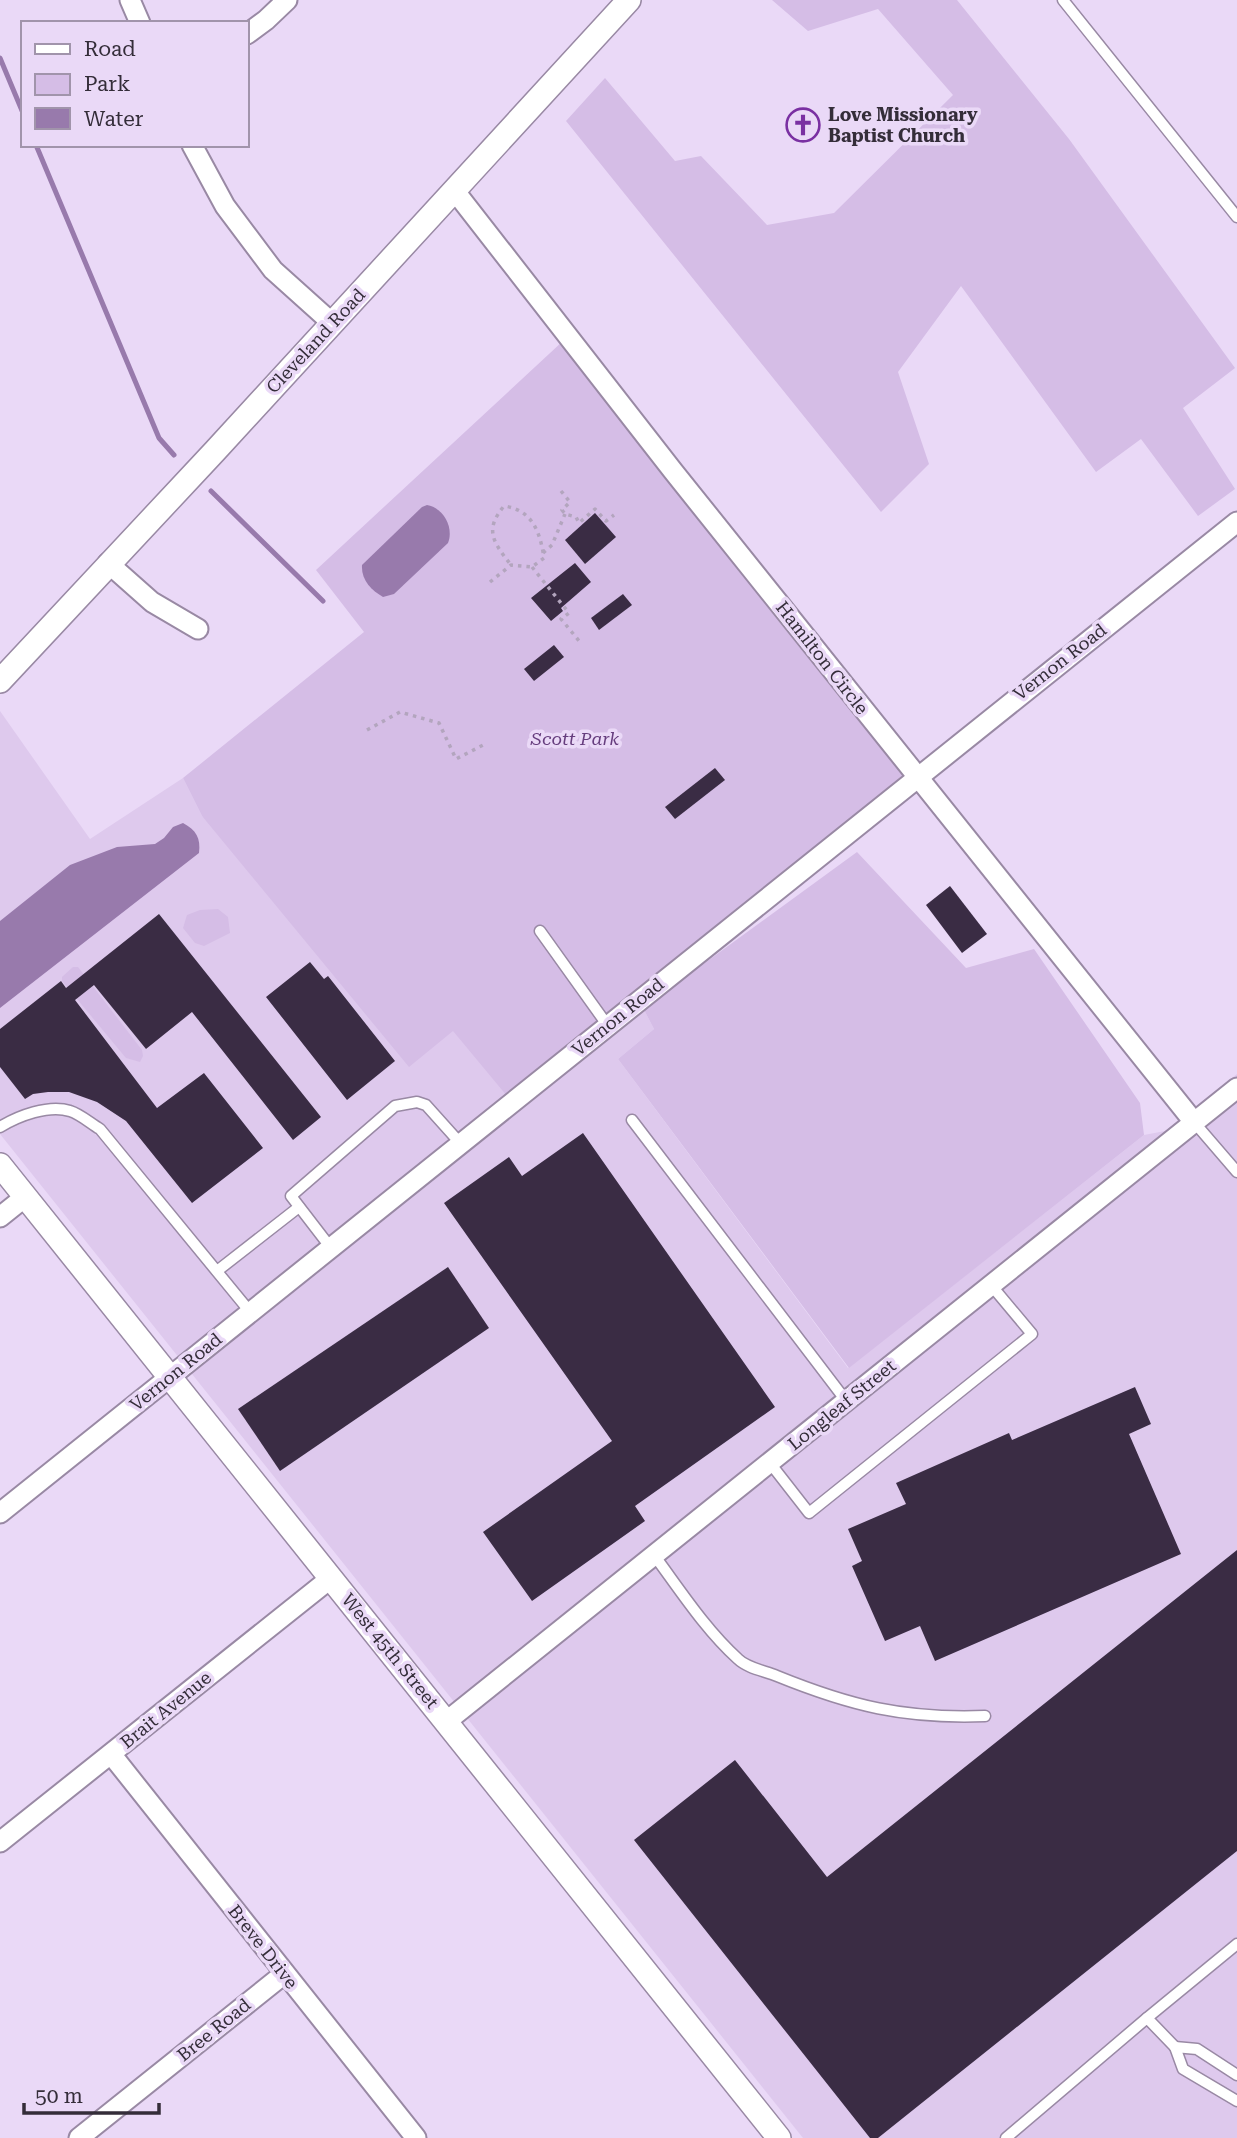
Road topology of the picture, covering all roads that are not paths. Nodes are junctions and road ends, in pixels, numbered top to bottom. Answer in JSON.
{"nodes":[{"id":1,"x":130,"y":0,"type":"edge"},
{"id":2,"x":287,"y":0,"type":"edge"},
{"id":3,"x":629,"y":0,"type":"edge"},
{"id":4,"x":1063,"y":0,"type":"edge"},
{"id":5,"x":139,"y":21,"type":"edge"},
{"id":6,"x":248,"y":33,"type":"edge"},
{"id":7,"x":193,"y":147,"type":"edge"},
{"id":8,"x":454,"y":190,"type":"junction"},
{"id":9,"x":1237,"y":217,"type":"edge"},
{"id":10,"x":332,"y":323,"type":"junction"},
{"id":11,"x":1237,"y":522,"type":"edge"},
{"id":12,"x":108,"y":563,"type":"junction"},
{"id":13,"x":198,"y":629,"type":"dead end"},
{"id":14,"x":0,"y":681,"type":"edge"},
{"id":15,"x":916,"y":777,"type":"junction"},
{"id":16,"x":540,"y":932,"type":"dead end"},
{"id":17,"x":608,"y":1026,"type":"junction"},
{"id":18,"x":1237,"y":1088,"type":"edge"},
{"id":19,"x":632,"y":1120,"type":"dead end"},
{"id":20,"x":1194,"y":1122,"type":"junction"},
{"id":21,"x":0,"y":1127,"type":"edge"},
{"id":22,"x":461,"y":1144,"type":"junction"},
{"id":23,"x":0,"y":1165,"type":"edge"},
{"id":24,"x":1237,"y":1172,"type":"edge"},
{"id":25,"x":25,"y":1197,"type":"junction"},
{"id":26,"x":299,"y":1207,"type":"junction"},
{"id":27,"x":0,"y":1217,"type":"edge"},
{"id":28,"x":331,"y":1248,"type":"junction"},
{"id":29,"x":217,"y":1271,"type":"junction"},
{"id":30,"x":991,"y":1285,"type":"junction"},
{"id":31,"x":251,"y":1313,"type":"junction"},
{"id":32,"x":171,"y":1376,"type":"junction"},
{"id":33,"x":847,"y":1402,"type":"junction"},
{"id":34,"x":770,"y":1463,"type":"junction"},
{"id":35,"x":0,"y":1513,"type":"edge"},
{"id":36,"x":654,"y":1555,"type":"junction"},
{"id":37,"x":331,"y":1578,"type":"junction"},
{"id":38,"x":985,"y":1716,"type":"dead end"},
{"id":39,"x":447,"y":1721,"type":"junction"},
{"id":40,"x":111,"y":1754,"type":"junction"},
{"id":41,"x":0,"y":1842,"type":"edge"},
{"id":42,"x":1237,"y":1944,"type":"edge"},
{"id":43,"x":284,"y":1974,"type":"junction"},
{"id":44,"x":1147,"y":2018,"type":"junction"},
{"id":45,"x":1175,"y":2047,"type":"junction"},
{"id":46,"x":1237,"y":2075,"type":"edge"},
{"id":47,"x":1237,"y":2101,"type":"edge"},
{"id":48,"x":79,"y":2138,"type":"edge"},
{"id":49,"x":416,"y":2138,"type":"edge"},
{"id":50,"x":779,"y":2138,"type":"edge"},
{"id":51,"x":1006,"y":2138,"type":"edge"}],
"edges":[{"from":1,"to":5,"type":"street"},
{"from":2,"to":6,"type":"street"},
{"from":3,"to":8,"type":"street","name":"Cleveland Road"},
{"from":4,"to":9,"type":"lane"},
{"from":7,"to":10,"type":"street"},
{"from":8,"to":10,"type":"street","name":"Cleveland Road"},
{"from":8,"to":15,"type":"street","name":"Hamilton Circle"},
{"from":10,"to":12,"type":"street","name":"Cleveland Road"},
{"from":11,"to":15,"type":"street","name":"Vernon Road"},
{"from":12,"to":13,"type":"street"},
{"from":12,"to":14,"type":"street","name":"Cleveland Road"},
{"from":15,"to":17,"type":"street","name":"Vernon Road"},
{"from":15,"to":20,"type":"street","name":"Hamilton Circle"},
{"from":16,"to":17,"type":"lane"},
{"from":17,"to":22,"type":"street","name":"Vernon Road"},
{"from":18,"to":20,"type":"street","name":"Longleaf Street"},
{"from":19,"to":33,"type":"lane"},
{"from":20,"to":24,"type":"lane"},
{"from":20,"to":30,"type":"street","name":"Longleaf Street"},
{"from":21,"to":29,"type":"lane"},
{"from":22,"to":26,"type":"lane"},
{"from":22,"to":28,"type":"street","name":"Vernon Road"},
{"from":23,"to":25,"type":"street","name":"West 45th Street"},
{"from":25,"to":27,"type":"street"},
{"from":25,"to":32,"type":"street","name":"West 45th Street"},
{"from":26,"to":28,"type":"lane"},
{"from":26,"to":29,"type":"lane"},
{"from":28,"to":31,"type":"street","name":"Vernon Road"},
{"from":29,"to":31,"type":"lane"},
{"from":30,"to":33,"type":"street","name":"Longleaf Street"},
{"from":30,"to":34,"type":"lane"},
{"from":31,"to":32,"type":"street","name":"Vernon Road"},
{"from":32,"to":35,"type":"street","name":"Vernon Road"},
{"from":32,"to":37,"type":"street","name":"West 45th Street"},
{"from":33,"to":34,"type":"street","name":"Longleaf Street"},
{"from":34,"to":36,"type":"street","name":"Longleaf Street"},
{"from":36,"to":38,"type":"lane"},
{"from":36,"to":39,"type":"street","name":"Longleaf Street"},
{"from":37,"to":39,"type":"street","name":"West 45th Street"},
{"from":37,"to":40,"type":"street","name":"Brait Avenue"},
{"from":39,"to":50,"type":"street","name":"West 45th Street"},
{"from":40,"to":41,"type":"street","name":"Brait Avenue"},
{"from":40,"to":43,"type":"street","name":"Breve Drive"},
{"from":42,"to":44,"type":"lane"},
{"from":43,"to":48,"type":"street","name":"Bree Road"},
{"from":43,"to":49,"type":"street","name":"Breve Drive"},
{"from":44,"to":45,"type":"lane"},
{"from":44,"to":51,"type":"lane"},
{"from":45,"to":46,"type":"lane"},
{"from":45,"to":47,"type":"lane"}]}
